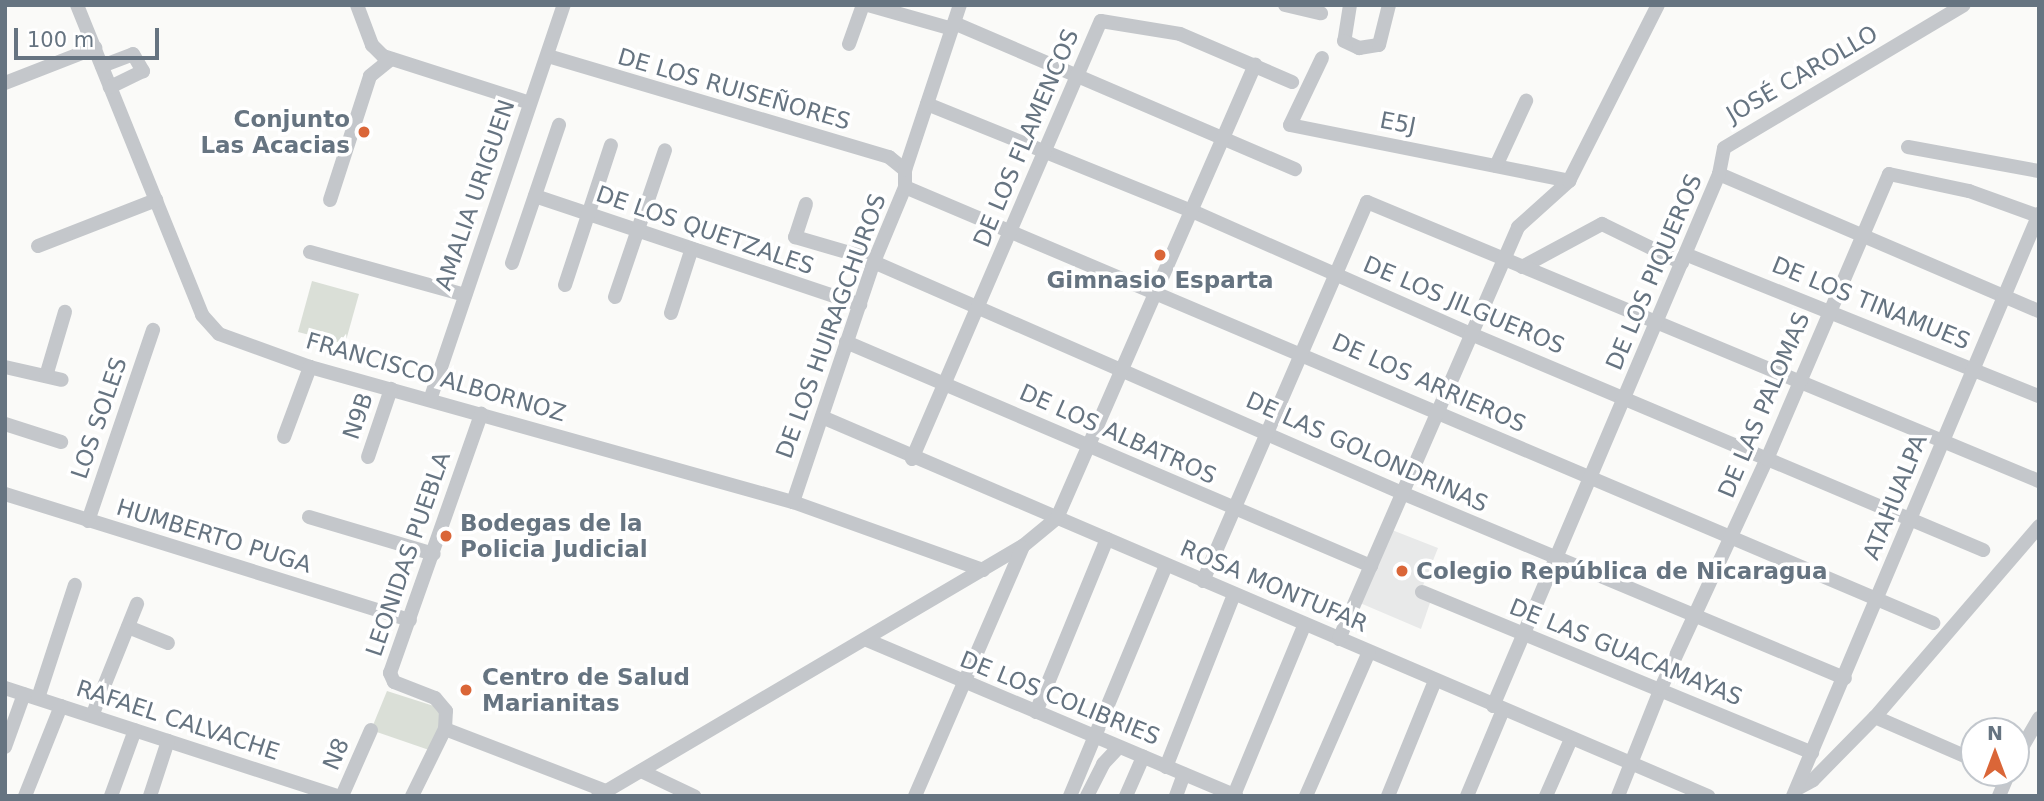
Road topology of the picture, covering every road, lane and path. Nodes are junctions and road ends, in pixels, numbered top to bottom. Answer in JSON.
{"nodes":[{"id":1,"x":78,"y":5,"type":"edge"},
{"id":2,"x":357,"y":5,"type":"edge"},
{"id":3,"x":564,"y":5,"type":"edge"},
{"id":4,"x":863,"y":5,"type":"edge"},
{"id":5,"x":868,"y":5,"type":"edge"},
{"id":6,"x":960,"y":5,"type":"edge"},
{"id":7,"x":1285,"y":5,"type":"edge"},
{"id":8,"x":1350,"y":5,"type":"edge"},
{"id":9,"x":1389,"y":5,"type":"edge"},
{"id":10,"x":1658,"y":5,"type":"edge"},
{"id":11,"x":1964,"y":5,"type":"edge"},
{"id":12,"x":1321,"y":13,"type":"dead end"},
{"id":13,"x":953,"y":26,"type":"junction"},
{"id":14,"x":849,"y":44,"type":"dead end"},
{"id":15,"x":95,"y":48,"type":"junction"},
{"id":16,"x":548,"y":56,"type":"junction"},
{"id":17,"x":1322,"y":58,"type":"dead end"},
{"id":18,"x":391,"y":59,"type":"junction"},
{"id":19,"x":1255,"y":64,"type":"junction"},
{"id":20,"x":103,"y":66,"type":"junction"},
{"id":21,"x":1079,"y":77,"type":"junction"},
{"id":22,"x":1292,"y":82,"type":"dead end"},
{"id":23,"x":5,"y":83,"type":"edge"},
{"id":24,"x":110,"y":87,"type":"junction"},
{"id":25,"x":1526,"y":101,"type":"dead end"},
{"id":26,"x":530,"y":103,"type":"junction"},
{"id":27,"x":927,"y":104,"type":"junction"},
{"id":28,"x":559,"y":125,"type":"dead end"},
{"id":29,"x":1223,"y":139,"type":"junction"},
{"id":30,"x":611,"y":145,"type":"dead end"},
{"id":31,"x":1909,"y":147,"type":"dead end"},
{"id":32,"x":665,"y":150,"type":"dead end"},
{"id":33,"x":1046,"y":152,"type":"junction"},
{"id":34,"x":1496,"y":166,"type":"junction"},
{"id":35,"x":1295,"y":169,"type":"dead end"},
{"id":36,"x":905,"y":170,"type":"junction"},
{"id":37,"x":2039,"y":172,"type":"edge"},
{"id":38,"x":1719,"y":174,"type":"junction"},
{"id":39,"x":1569,"y":181,"type":"junction"},
{"id":40,"x":905,"y":187,"type":"junction"},
{"id":41,"x":535,"y":196,"type":"junction"},
{"id":42,"x":156,"y":200,"type":"junction"},
{"id":43,"x":330,"y":200,"type":"dead end"},
{"id":44,"x":806,"y":204,"type":"dead end"},
{"id":45,"x":1192,"y":211,"type":"junction"},
{"id":46,"x":589,"y":214,"type":"junction"},
{"id":47,"x":2038,"y":220,"type":"edge"},
{"id":48,"x":1012,"y":231,"type":"junction"},
{"id":49,"x":638,"y":232,"type":"junction"},
{"id":50,"x":1860,"y":234,"type":"junction"},
{"id":51,"x":38,"y":246,"type":"dead end"},
{"id":52,"x":691,"y":251,"type":"junction"},
{"id":53,"x":310,"y":252,"type":"dead end"},
{"id":54,"x":1684,"y":258,"type":"junction"},
{"id":55,"x":1504,"y":259,"type":"junction"},
{"id":56,"x":512,"y":263,"type":"dead end"},
{"id":57,"x":873,"y":264,"type":"junction"},
{"id":58,"x":1522,"y":267,"type":"junction"},
{"id":59,"x":1336,"y":275,"type":"junction"},
{"id":60,"x":565,"y":285,"type":"dead end"},
{"id":61,"x":1157,"y":291,"type":"junction"},
{"id":62,"x":465,"y":295,"type":"junction"},
{"id":63,"x":615,"y":297,"type":"dead end"},
{"id":64,"x":2005,"y":297,"type":"junction"},
{"id":65,"x":860,"y":305,"type":"junction"},
{"id":66,"x":978,"y":307,"type":"junction"},
{"id":67,"x":1829,"y":310,"type":"junction"},
{"id":68,"x":65,"y":312,"type":"dead end"},
{"id":69,"x":2039,"y":312,"type":"edge"},
{"id":70,"x":671,"y":313,"type":"dead end"},
{"id":71,"x":1655,"y":325,"type":"junction"},
{"id":72,"x":153,"y":330,"type":"dead end"},
{"id":73,"x":1471,"y":334,"type":"junction"},
{"id":74,"x":846,"y":342,"type":"junction"},
{"id":75,"x":1303,"y":352,"type":"junction"},
{"id":76,"x":5,"y":367,"type":"edge"},
{"id":77,"x":310,"y":367,"type":"junction"},
{"id":78,"x":1123,"y":368,"type":"junction"},
{"id":79,"x":1974,"y":368,"type":"junction"},
{"id":80,"x":46,"y":376,"type":"junction"},
{"id":81,"x":62,"y":380,"type":"dead end"},
{"id":82,"x":945,"y":383,"type":"junction"},
{"id":83,"x":1798,"y":384,"type":"junction"},
{"id":84,"x":391,"y":389,"type":"junction"},
{"id":85,"x":2039,"y":396,"type":"edge"},
{"id":86,"x":1624,"y":398,"type":"junction"},
{"id":87,"x":430,"y":400,"type":"junction"},
{"id":88,"x":1437,"y":412,"type":"junction"},
{"id":89,"x":481,"y":414,"type":"junction"},
{"id":90,"x":822,"y":417,"type":"junction"},
{"id":91,"x":5,"y":424,"type":"edge"},
{"id":92,"x":1267,"y":433,"type":"junction"},
{"id":93,"x":284,"y":437,"type":"dead end"},
{"id":94,"x":61,"y":442,"type":"dead end"},
{"id":95,"x":1940,"y":443,"type":"junction"},
{"id":96,"x":1088,"y":445,"type":"junction"},
{"id":97,"x":368,"y":457,"type":"dead end"},
{"id":98,"x":912,"y":459,"type":"junction"},
{"id":99,"x":1767,"y":459,"type":"junction"},
{"id":100,"x":1590,"y":479,"type":"junction"},
{"id":101,"x":2039,"y":481,"type":"edge"},
{"id":102,"x":1402,"y":493,"type":"junction"},
{"id":103,"x":5,"y":494,"type":"edge"},
{"id":104,"x":793,"y":502,"type":"junction"},
{"id":105,"x":1234,"y":510,"type":"junction"},
{"id":106,"x":309,"y":517,"type":"dead end"},
{"id":107,"x":1057,"y":518,"type":"junction"},
{"id":108,"x":1910,"y":518,"type":"junction"},
{"id":109,"x":88,"y":521,"type":"junction"},
{"id":110,"x":2039,"y":526,"type":"edge"},
{"id":111,"x":1731,"y":538,"type":"junction"},
{"id":112,"x":1107,"y":539,"type":"junction"},
{"id":113,"x":1023,"y":546,"type":"junction"},
{"id":114,"x":1983,"y":550,"type":"dead end"},
{"id":115,"x":434,"y":554,"type":"junction"},
{"id":116,"x":1556,"y":558,"type":"junction"},
{"id":117,"x":1166,"y":565,"type":"junction"},
{"id":118,"x":1371,"y":566,"type":"junction"},
{"id":119,"x":983,"y":570,"type":"junction"},
{"id":120,"x":1203,"y":580,"type":"junction"},
{"id":121,"x":75,"y":585,"type":"dead end"},
{"id":122,"x":1422,"y":592,"type":"dead end"},
{"id":123,"x":1234,"y":594,"type":"junction"},
{"id":124,"x":1878,"y":599,"type":"junction"},
{"id":125,"x":137,"y":604,"type":"dead end"},
{"id":126,"x":1694,"y":615,"type":"junction"},
{"id":127,"x":410,"y":620,"type":"junction"},
{"id":128,"x":1933,"y":623,"type":"dead end"},
{"id":129,"x":1305,"y":624,"type":"junction"},
{"id":130,"x":128,"y":626,"type":"junction"},
{"id":131,"x":1523,"y":637,"type":"junction"},
{"id":132,"x":1339,"y":639,"type":"junction"},
{"id":133,"x":867,"y":640,"type":"junction"},
{"id":134,"x":168,"y":643,"type":"dead end"},
{"id":135,"x":1369,"y":652,"type":"junction"},
{"id":136,"x":1845,"y":678,"type":"junction"},
{"id":137,"x":1436,"y":681,"type":"junction"},
{"id":138,"x":962,"y":683,"type":"junction"},
{"id":139,"x":5,"y":688,"type":"edge"},
{"id":140,"x":1661,"y":688,"type":"junction"},
{"id":141,"x":31,"y":696,"type":"junction"},
{"id":142,"x":61,"y":706,"type":"junction"},
{"id":143,"x":1498,"y":708,"type":"junction"},
{"id":144,"x":1036,"y":712,"type":"junction"},
{"id":145,"x":92,"y":716,"type":"junction"},
{"id":146,"x":1875,"y":717,"type":"junction"},
{"id":147,"x":2039,"y":718,"type":"edge"},
{"id":148,"x":445,"y":729,"type":"junction"},
{"id":149,"x":135,"y":730,"type":"junction"},
{"id":150,"x":371,"y":730,"type":"dead end"},
{"id":151,"x":2030,"y":734,"type":"edge"},
{"id":152,"x":1097,"y":738,"type":"junction"},
{"id":153,"x":1570,"y":739,"type":"junction"},
{"id":154,"x":168,"y":741,"type":"junction"},
{"id":155,"x":5,"y":747,"type":"edge"},
{"id":156,"x":1119,"y":747,"type":"junction"},
{"id":157,"x":1812,"y":753,"type":"junction"},
{"id":158,"x":1960,"y":754,"type":"edge"},
{"id":159,"x":1143,"y":757,"type":"junction"},
{"id":160,"x":1630,"y":763,"type":"junction"},
{"id":161,"x":1166,"y":766,"type":"junction"},
{"id":162,"x":641,"y":771,"type":"junction"},
{"id":163,"x":1184,"y":774,"type":"junction"},
{"id":164,"x":1795,"y":792,"type":"edge"},
{"id":165,"x":602,"y":793,"type":"edge"},
{"id":166,"x":1701,"y":794,"type":"edge"},
{"id":167,"x":1235,"y":795,"type":"edge"},
{"id":168,"x":24,"y":796,"type":"edge"},
{"id":169,"x":111,"y":796,"type":"edge"},
{"id":170,"x":150,"y":796,"type":"edge"},
{"id":171,"x":337,"y":796,"type":"edge"},
{"id":172,"x":342,"y":796,"type":"edge"},
{"id":173,"x":412,"y":796,"type":"edge"},
{"id":174,"x":694,"y":796,"type":"edge"},
{"id":175,"x":915,"y":796,"type":"edge"},
{"id":176,"x":1070,"y":796,"type":"edge"},
{"id":177,"x":1087,"y":796,"type":"edge"},
{"id":178,"x":1126,"y":796,"type":"edge"},
{"id":179,"x":1177,"y":796,"type":"edge"},
{"id":180,"x":1306,"y":796,"type":"edge"},
{"id":181,"x":1388,"y":796,"type":"edge"},
{"id":182,"x":1467,"y":796,"type":"edge"},
{"id":183,"x":1546,"y":796,"type":"edge"},
{"id":184,"x":1618,"y":796,"type":"edge"}],
"edges":[{"from":1,"to":15,"type":"street","name":"FRANCISCO ALBORNOZ"},
{"from":2,"to":18,"type":"street"},
{"from":3,"to":16,"type":"street","name":"AMALIA URIGUEN"},
{"from":4,"to":14,"type":"street"},
{"from":5,"to":13,"type":"street"},
{"from":6,"to":13,"type":"street","name":"DE LOS HUIRAGCHUROS"},
{"from":7,"to":12,"type":"street"},
{"from":8,"to":9,"type":"street"},
{"from":10,"to":39,"type":"street"},
{"from":11,"to":38,"type":"street","name":"JOSÉ CAROLLO"},
{"from":13,"to":21,"type":"street"},
{"from":13,"to":27,"type":"street","name":"DE LOS HUIRAGCHUROS"},
{"from":15,"to":20,"type":"street","name":"FRANCISCO ALBORNOZ"},
{"from":15,"to":23,"type":"street"},
{"from":16,"to":26,"type":"street","name":"AMALIA URIGUEN"},
{"from":16,"to":36,"type":"street","name":"DE LOS RUISEÑORES"},
{"from":17,"to":34,"type":"street","name":"E5J"},
{"from":18,"to":26,"type":"street"},
{"from":18,"to":43,"type":"street"},
{"from":19,"to":21,"type":"street","name":"DE LOS FLAMENCOS"},
{"from":19,"to":22,"type":"street","name":"DE LOS FLAMENCOS"},
{"from":19,"to":29,"type":"street"},
{"from":20,"to":24,"type":"street","name":"FRANCISCO ALBORNOZ"},
{"from":20,"to":24,"type":"street"},
{"from":21,"to":29,"type":"street"},
{"from":21,"to":33,"type":"street","name":"DE LOS FLAMENCOS"},
{"from":24,"to":42,"type":"street","name":"FRANCISCO ALBORNOZ"},
{"from":25,"to":34,"type":"street"},
{"from":26,"to":62,"type":"street","name":"AMALIA URIGUEN"},
{"from":27,"to":33,"type":"street","name":"DE LOS JILGUEROS"},
{"from":27,"to":36,"type":"street","name":"DE LOS HUIRAGCHUROS"},
{"from":28,"to":41,"type":"street"},
{"from":29,"to":35,"type":"street"},
{"from":29,"to":45,"type":"street"},
{"from":30,"to":46,"type":"street"},
{"from":31,"to":37,"type":"street"},
{"from":32,"to":49,"type":"street"},
{"from":33,"to":45,"type":"street","name":"DE LOS JILGUEROS"},
{"from":33,"to":48,"type":"street","name":"DE LOS FLAMENCOS"},
{"from":34,"to":39,"type":"street","name":"E5J"},
{"from":36,"to":40,"type":"street","name":"DE LOS HUIRAGCHUROS"},
{"from":38,"to":50,"type":"street","name":"DE LOS PIQUEROS"},
{"from":38,"to":54,"type":"street","name":"DE LOS PIQUEROS"},
{"from":39,"to":55,"type":"street"},
{"from":40,"to":48,"type":"street","name":"DE LOS ARRIEROS"},
{"from":40,"to":57,"type":"street","name":"DE LOS HUIRAGCHUROS"},
{"from":41,"to":46,"type":"street","name":"DE LOS QUETZALES"},
{"from":41,"to":56,"type":"street"},
{"from":42,"to":51,"type":"street"},
{"from":42,"to":77,"type":"street","name":"FRANCISCO ALBORNOZ"},
{"from":44,"to":57,"type":"street","name":"DE LAS GOLONDRINAS"},
{"from":45,"to":59,"type":"street","name":"DE LOS JILGUEROS"},
{"from":45,"to":61,"type":"street"},
{"from":46,"to":49,"type":"street","name":"DE LOS QUETZALES"},
{"from":46,"to":60,"type":"street"},
{"from":47,"to":50,"type":"street","name":"DE LAS PALOMAS"},
{"from":47,"to":64,"type":"street","name":"ATAHUALPA"},
{"from":48,"to":61,"type":"street","name":"DE LOS ARRIEROS"},
{"from":48,"to":66,"type":"street","name":"DE LOS FLAMENCOS"},
{"from":49,"to":52,"type":"street","name":"DE LOS QUETZALES"},
{"from":49,"to":63,"type":"street"},
{"from":50,"to":64,"type":"street","name":"DE LOS PIQUEROS"},
{"from":50,"to":67,"type":"street","name":"DE LAS PALOMAS"},
{"from":52,"to":65,"type":"street","name":"DE LOS QUETZALES"},
{"from":52,"to":70,"type":"street"},
{"from":53,"to":62,"type":"street"},
{"from":54,"to":58,"type":"street","name":"DE LOS TINAMUES"},
{"from":54,"to":67,"type":"street","name":"DE LOS TINAMUES"},
{"from":54,"to":71,"type":"street","name":"DE LOS PIQUEROS"},
{"from":55,"to":58,"type":"street"},
{"from":55,"to":59,"type":"street"},
{"from":55,"to":73,"type":"street"},
{"from":57,"to":65,"type":"street","name":"DE LOS HUIRAGCHUROS"},
{"from":57,"to":66,"type":"street","name":"DE LAS GOLONDRINAS"},
{"from":58,"to":71,"type":"street"},
{"from":59,"to":73,"type":"street","name":"DE LOS JILGUEROS"},
{"from":59,"to":75,"type":"street"},
{"from":61,"to":75,"type":"street","name":"DE LOS ARRIEROS"},
{"from":61,"to":78,"type":"street"},
{"from":62,"to":87,"type":"street","name":"AMALIA URIGUEN"},
{"from":64,"to":69,"type":"street","name":"DE LOS PIQUEROS"},
{"from":64,"to":79,"type":"street","name":"ATAHUALPA"},
{"from":65,"to":74,"type":"street","name":"DE LOS HUIRAGCHUROS"},
{"from":66,"to":78,"type":"street","name":"DE LAS GOLONDRINAS"},
{"from":66,"to":82,"type":"street","name":"DE LOS FLAMENCOS"},
{"from":67,"to":79,"type":"street","name":"DE LOS TINAMUES"},
{"from":67,"to":83,"type":"street","name":"DE LAS PALOMAS"},
{"from":68,"to":80,"type":"street"},
{"from":71,"to":83,"type":"street"},
{"from":71,"to":86,"type":"street","name":"DE LOS PIQUEROS"},
{"from":72,"to":109,"type":"street","name":"LOS SOLES"},
{"from":73,"to":86,"type":"street","name":"DE LOS JILGUEROS"},
{"from":73,"to":88,"type":"street"},
{"from":74,"to":82,"type":"street","name":"DE LOS ALBATROS"},
{"from":74,"to":90,"type":"street","name":"DE LOS HUIRAGCHUROS"},
{"from":75,"to":88,"type":"street","name":"DE LOS ARRIEROS"},
{"from":75,"to":92,"type":"street"},
{"from":76,"to":80,"type":"street"},
{"from":77,"to":84,"type":"street","name":"FRANCISCO ALBORNOZ"},
{"from":77,"to":93,"type":"street"},
{"from":78,"to":92,"type":"street","name":"DE LAS GOLONDRINAS"},
{"from":78,"to":96,"type":"street"},
{"from":79,"to":85,"type":"street","name":"DE LOS TINAMUES"},
{"from":79,"to":95,"type":"street","name":"ATAHUALPA"},
{"from":80,"to":81,"type":"street"},
{"from":82,"to":96,"type":"street","name":"DE LOS ALBATROS"},
{"from":82,"to":98,"type":"street","name":"DE LOS FLAMENCOS"},
{"from":83,"to":95,"type":"street"},
{"from":83,"to":99,"type":"street","name":"DE LAS PALOMAS"},
{"from":84,"to":87,"type":"street","name":"FRANCISCO ALBORNOZ"},
{"from":84,"to":97,"type":"street","name":"N9B"},
{"from":86,"to":99,"type":"street","name":"DE LOS JILGUEROS"},
{"from":86,"to":100,"type":"street","name":"DE LOS PIQUEROS"},
{"from":87,"to":89,"type":"street","name":"FRANCISCO ALBORNOZ"},
{"from":88,"to":100,"type":"street","name":"DE LOS ARRIEROS"},
{"from":88,"to":102,"type":"street"},
{"from":89,"to":104,"type":"street","name":"FRANCISCO ALBORNOZ"},
{"from":89,"to":115,"type":"street","name":"LEONIDAS PUEBLA"},
{"from":90,"to":98,"type":"street","name":"ROSA MONTUFAR"},
{"from":90,"to":104,"type":"street","name":"DE LOS HUIRAGCHUROS"},
{"from":91,"to":94,"type":"street"},
{"from":92,"to":102,"type":"street","name":"DE LAS GOLONDRINAS"},
{"from":92,"to":105,"type":"street"},
{"from":95,"to":101,"type":"street"},
{"from":95,"to":108,"type":"street","name":"ATAHUALPA"},
{"from":96,"to":105,"type":"street","name":"DE LOS ALBATROS"},
{"from":96,"to":107,"type":"street"},
{"from":98,"to":107,"type":"street","name":"ROSA MONTUFAR"},
{"from":99,"to":108,"type":"street","name":"DE LOS JILGUEROS"},
{"from":99,"to":111,"type":"street","name":"DE LAS PALOMAS"},
{"from":100,"to":111,"type":"street","name":"DE LOS ARRIEROS"},
{"from":100,"to":116,"type":"street","name":"DE LOS PIQUEROS"},
{"from":102,"to":116,"type":"street","name":"DE LAS GOLONDRINAS"},
{"from":102,"to":118,"type":"street"},
{"from":103,"to":109,"type":"street","name":"HUMBERTO PUGA"},
{"from":104,"to":119,"type":"street","name":"FRANCISCO ALBORNOZ"},
{"from":105,"to":118,"type":"street","name":"DE LOS ALBATROS"},
{"from":105,"to":120,"type":"street"},
{"from":106,"to":115,"type":"street"},
{"from":107,"to":112,"type":"street","name":"ROSA MONTUFAR"},
{"from":107,"to":113,"type":"street"},
{"from":108,"to":114,"type":"street","name":"DE LOS JILGUEROS"},
{"from":108,"to":124,"type":"street","name":"ATAHUALPA"},
{"from":109,"to":127,"type":"street","name":"HUMBERTO PUGA"},
{"from":110,"to":146,"type":"street"},
{"from":111,"to":124,"type":"street","name":"DE LOS ARRIEROS"},
{"from":111,"to":126,"type":"street","name":"DE LAS PALOMAS"},
{"from":112,"to":117,"type":"street","name":"ROSA MONTUFAR"},
{"from":112,"to":144,"type":"street"},
{"from":113,"to":119,"type":"street"},
{"from":113,"to":138,"type":"street"},
{"from":115,"to":127,"type":"street","name":"LEONIDAS PUEBLA"},
{"from":116,"to":126,"type":"street","name":"DE LAS GOLONDRINAS"},
{"from":116,"to":131,"type":"street","name":"DE LOS PIQUEROS"},
{"from":117,"to":120,"type":"street","name":"ROSA MONTUFAR"},
{"from":117,"to":152,"type":"street"},
{"from":118,"to":132,"type":"street"},
{"from":119,"to":133,"type":"street"},
{"from":120,"to":123,"type":"street","name":"ROSA MONTUFAR"},
{"from":121,"to":141,"type":"street"},
{"from":122,"to":131,"type":"street","name":"DE LAS GUACAMAYAS"},
{"from":123,"to":129,"type":"street","name":"ROSA MONTUFAR"},
{"from":123,"to":161,"type":"street"},
{"from":124,"to":128,"type":"street","name":"DE LOS ARRIEROS"},
{"from":124,"to":136,"type":"street","name":"ATAHUALPA"},
{"from":125,"to":130,"type":"street"},
{"from":126,"to":136,"type":"street","name":"DE LAS GOLONDRINAS"},
{"from":126,"to":140,"type":"street","name":"DE LAS PALOMAS"},
{"from":127,"to":148,"type":"street","name":"LEONIDAS PUEBLA"},
{"from":129,"to":132,"type":"street","name":"ROSA MONTUFAR"},
{"from":129,"to":167,"type":"street"},
{"from":130,"to":134,"type":"street"},
{"from":130,"to":145,"type":"street"},
{"from":131,"to":140,"type":"street","name":"DE LAS GUACAMAYAS"},
{"from":131,"to":143,"type":"street","name":"DE LOS PIQUEROS"},
{"from":132,"to":135,"type":"street","name":"ROSA MONTUFAR"},
{"from":133,"to":138,"type":"street","name":"DE LOS COLIBRIES"},
{"from":133,"to":162,"type":"street"},
{"from":135,"to":137,"type":"street","name":"ROSA MONTUFAR"},
{"from":135,"to":180,"type":"street"},
{"from":136,"to":157,"type":"street","name":"ATAHUALPA"},
{"from":137,"to":143,"type":"street","name":"ROSA MONTUFAR"},
{"from":137,"to":181,"type":"street"},
{"from":138,"to":144,"type":"street","name":"DE LOS COLIBRIES"},
{"from":138,"to":175,"type":"street"},
{"from":139,"to":141,"type":"street","name":"RAFAEL CALVACHE"},
{"from":140,"to":157,"type":"street","name":"DE LAS GUACAMAYAS"},
{"from":140,"to":160,"type":"street","name":"DE LAS PALOMAS"},
{"from":141,"to":142,"type":"street","name":"RAFAEL CALVACHE"},
{"from":141,"to":155,"type":"street"},
{"from":142,"to":145,"type":"street","name":"RAFAEL CALVACHE"},
{"from":142,"to":168,"type":"street"},
{"from":143,"to":153,"type":"street","name":"ROSA MONTUFAR"},
{"from":143,"to":182,"type":"street","name":"DE LOS PIQUEROS"},
{"from":144,"to":152,"type":"street","name":"DE LOS COLIBRIES"},
{"from":145,"to":149,"type":"street","name":"RAFAEL CALVACHE"},
{"from":146,"to":158,"type":"street"},
{"from":146,"to":164,"type":"street"},
{"from":147,"to":151,"type":"street"},
{"from":148,"to":165,"type":"street"},
{"from":148,"to":173,"type":"street"},
{"from":149,"to":154,"type":"street","name":"RAFAEL CALVACHE"},
{"from":149,"to":169,"type":"street"},
{"from":150,"to":172,"type":"street","name":"N8"},
{"from":152,"to":156,"type":"street","name":"DE LOS COLIBRIES"},
{"from":152,"to":176,"type":"street"},
{"from":153,"to":160,"type":"street","name":"ROSA MONTUFAR"},
{"from":153,"to":183,"type":"street"},
{"from":154,"to":170,"type":"street"},
{"from":154,"to":171,"type":"street","name":"RAFAEL CALVACHE"},
{"from":156,"to":159,"type":"street","name":"DE LOS COLIBRIES"},
{"from":156,"to":177,"type":"street"},
{"from":157,"to":164,"type":"street","name":"ATAHUALPA"},
{"from":159,"to":161,"type":"street","name":"DE LOS COLIBRIES"},
{"from":159,"to":178,"type":"street"},
{"from":160,"to":166,"type":"street","name":"ROSA MONTUFAR"},
{"from":160,"to":184,"type":"street","name":"DE LAS PALOMAS"},
{"from":161,"to":163,"type":"street","name":"DE LOS COLIBRIES"},
{"from":162,"to":165,"type":"street"},
{"from":162,"to":174,"type":"street"},
{"from":163,"to":167,"type":"street","name":"DE LOS COLIBRIES"},
{"from":163,"to":179,"type":"street"}]}
